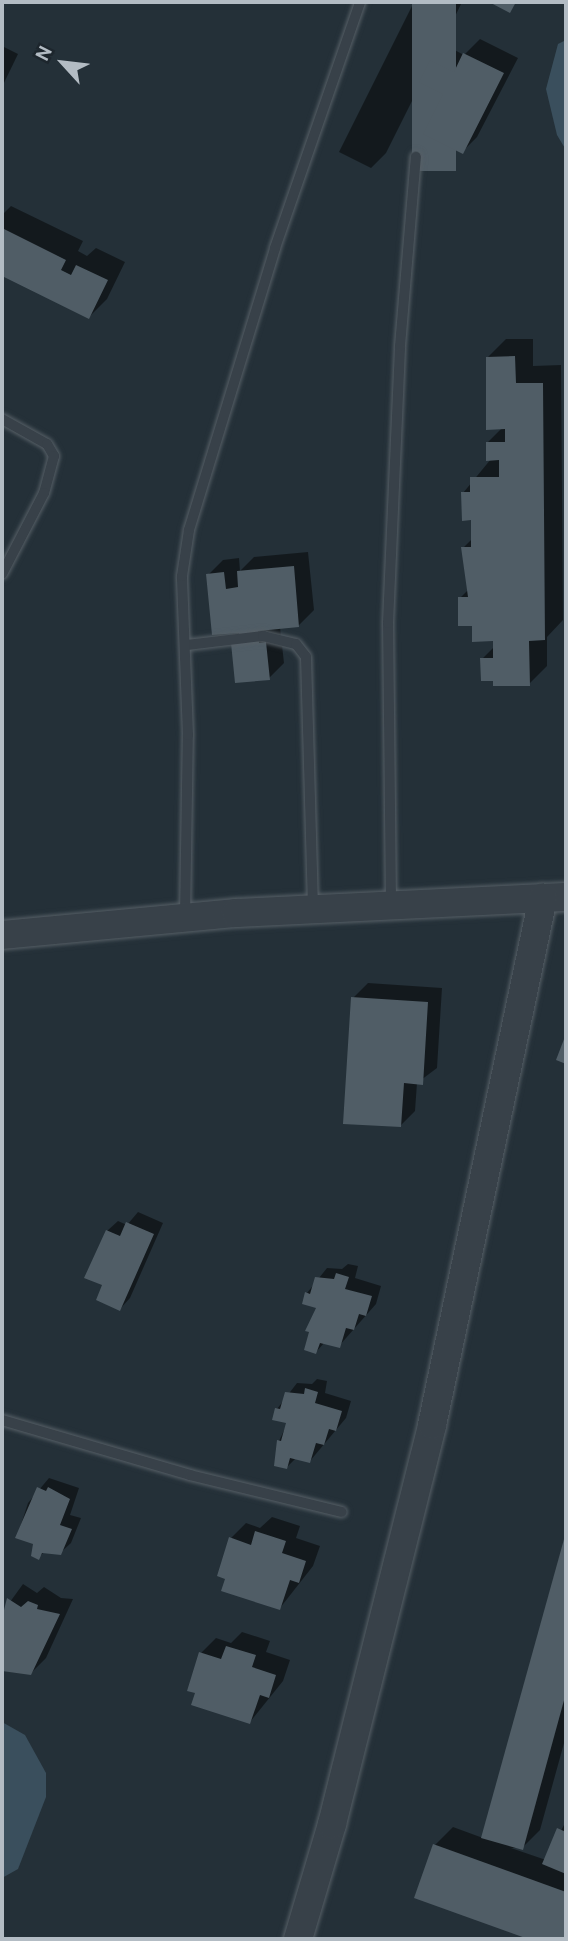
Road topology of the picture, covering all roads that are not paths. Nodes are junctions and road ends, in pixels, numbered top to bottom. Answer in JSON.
{"nodes":[{"id":1,"x":360,"y":2,"type":"edge"},
{"id":2,"x":416,"y":157,"type":"dead end"},
{"id":3,"x":2,"y":419,"type":"edge"},
{"id":4,"x":2,"y":574,"type":"edge"},
{"id":5,"x":187,"y":645,"type":"junction"},
{"id":6,"x":554,"y":898,"type":"edge"},
{"id":7,"x":391,"y":905,"type":"junction"},
{"id":8,"x":313,"y":909,"type":"junction"},
{"id":9,"x":185,"y":917,"type":"junction"},
{"id":10,"x":2,"y":935,"type":"edge"},
{"id":11,"x":2,"y":1420,"type":"edge"},
{"id":12,"x":342,"y":1512,"type":"dead end"},
{"id":13,"x":298,"y":1939,"type":"edge"}],
"edges":[{"from":1,"to":5,"type":"lane"},
{"from":2,"to":7,"type":"lane"},
{"from":3,"to":4,"type":"lane"},
{"from":5,"to":8,"type":"lane"},
{"from":5,"to":9,"type":"lane"},
{"from":6,"to":7,"type":"street"},
{"from":6,"to":13,"type":"street"},
{"from":7,"to":8,"type":"street"},
{"from":8,"to":9,"type":"street"},
{"from":9,"to":10,"type":"street"},
{"from":11,"to":12,"type":"lane"}]}
